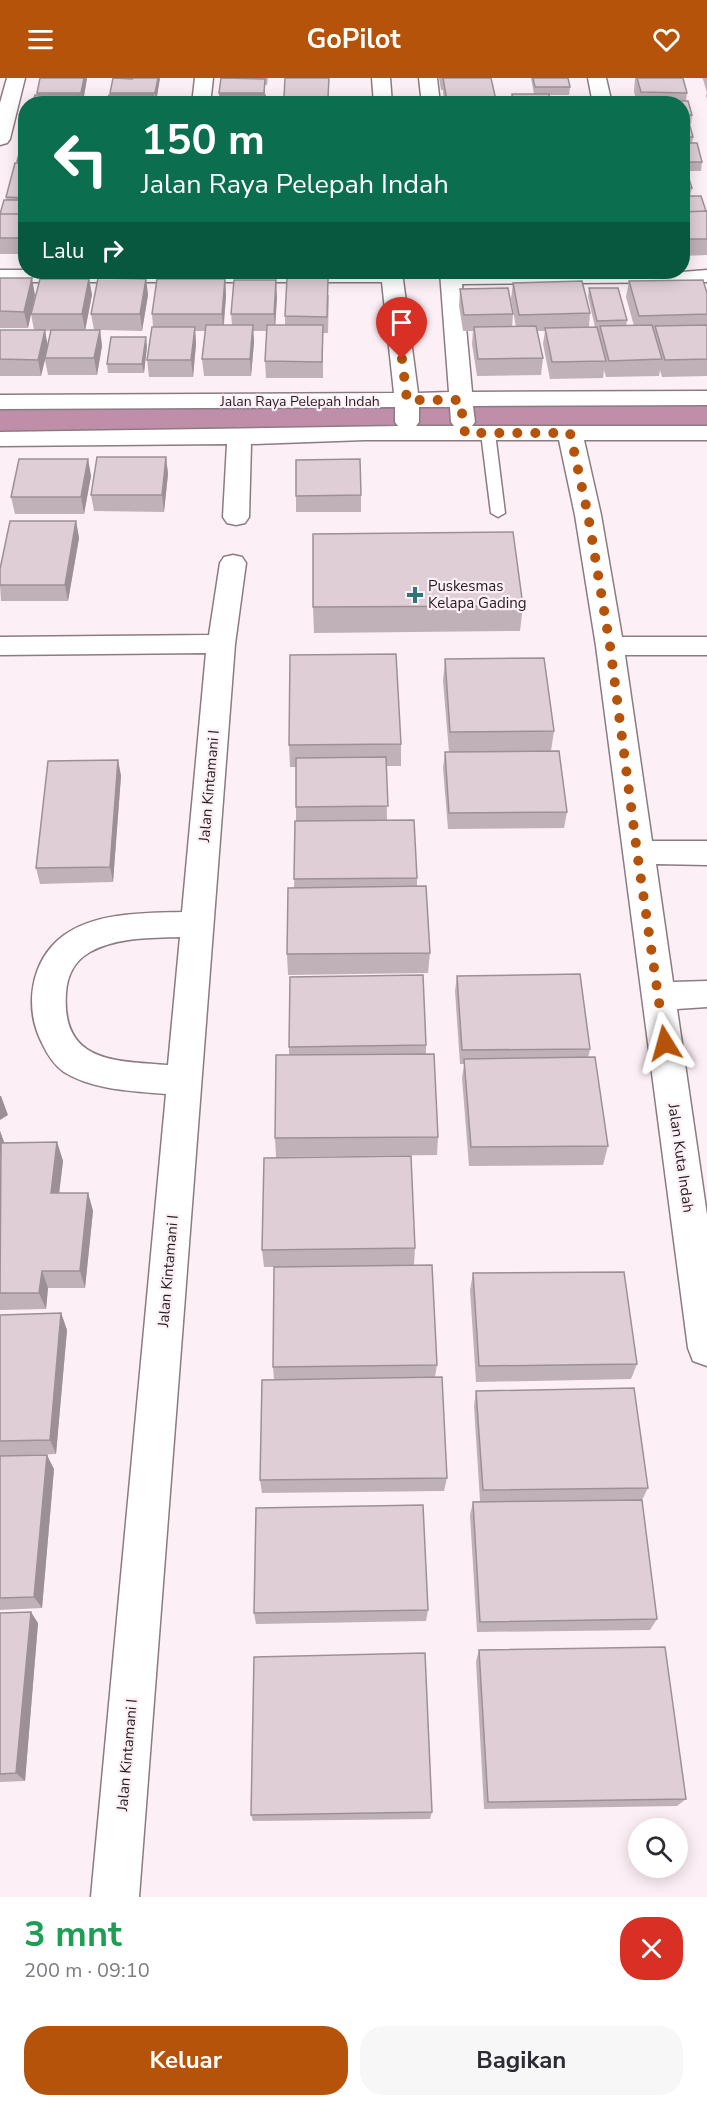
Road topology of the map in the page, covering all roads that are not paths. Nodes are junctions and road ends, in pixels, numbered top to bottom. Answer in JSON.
{"nodes":[{"id":1,"x":16,"y":78,"type":"edge"},
{"id":2,"x":204,"y":78,"type":"edge"},
{"id":3,"x":381,"y":78,"type":"edge"},
{"id":4,"x":428,"y":78,"type":"edge"},
{"id":5,"x":597,"y":78,"type":"edge"},
{"id":6,"x":202,"y":96,"type":"edge"},
{"id":7,"x":382,"y":96,"type":"edge"},
{"id":8,"x":430,"y":96,"type":"edge"},
{"id":9,"x":601,"y":96,"type":"edge"},
{"id":10,"x":0,"y":139,"type":"edge"},
{"id":11,"x":690,"y":275,"type":"edge"},
{"id":12,"x":0,"y":276,"type":"edge"},
{"id":13,"x":18,"y":276,"type":"edge"},
{"id":14,"x":707,"y":276,"type":"edge"},
{"id":15,"x":393,"y":279,"type":"edge"},
{"id":16,"x":450,"y":279,"type":"edge"},
{"id":17,"x":707,"y":399,"type":"edge"},
{"id":18,"x":0,"y":402,"type":"edge"},
{"id":19,"x":407,"y":417,"type":"junction"},
{"id":20,"x":467,"y":419,"type":"junction"},
{"id":21,"x":560,"y":433,"type":"junction"},
{"id":22,"x":707,"y":433,"type":"edge"},
{"id":23,"x":238,"y":437,"type":"junction"},
{"id":24,"x":0,"y":439,"type":"edge"},
{"id":25,"x":498,"y":513,"type":"dead end"},
{"id":26,"x":236,"y":517,"type":"dead end"},
{"id":27,"x":233,"y":563,"type":"dead end"},
{"id":28,"x":221,"y":644,"type":"junction"},
{"id":29,"x":0,"y":646,"type":"edge"},
{"id":30,"x":610,"y":646,"type":"junction"},
{"id":31,"x":707,"y":646,"type":"edge"},
{"id":32,"x":637,"y":852,"type":"junction"},
{"id":33,"x":707,"y":854,"type":"edge"},
{"id":34,"x":198,"y":924,"type":"junction"},
{"id":35,"x":707,"y":994,"type":"edge"},
{"id":36,"x":659,"y":996,"type":"junction"},
{"id":37,"x":184,"y":1081,"type":"junction"},
{"id":38,"x":707,"y":1348,"type":"edge"},
{"id":39,"x":115,"y":1897,"type":"edge"}],
"edges":[{"from":1,"to":10,"type":"street"},
{"from":2,"to":6,"type":"street"},
{"from":3,"to":7,"type":"street"},
{"from":4,"to":8,"type":"street"},
{"from":5,"to":9,"type":"street"},
{"from":11,"to":14,"type":"street"},
{"from":12,"to":13,"type":"street"},
{"from":15,"to":19,"type":"street"},
{"from":16,"to":20,"type":"street"},
{"from":17,"to":20,"type":"street","name":"Jalan Raya Pelepah Indah"},
{"from":18,"to":19,"type":"street","name":"Jalan Raya Pelepah Indah"},
{"from":19,"to":20,"type":"street","name":"Jalan Raya Pelepah Indah"},
{"from":19,"to":20,"type":"street","name":"Jalan Raya Pelepah Indah"},
{"from":19,"to":23,"type":"street","name":"Jalan Raya Pelepah Indah"},
{"from":20,"to":21,"type":"street","name":"Jalan Raya Pelepah Indah"},
{"from":20,"to":25,"type":"lane"},
{"from":21,"to":22,"type":"street","name":"Jalan Raya Pelepah Indah"},
{"from":21,"to":30,"type":"street","name":"Jalan Kuta Indah"},
{"from":23,"to":24,"type":"street","name":"Jalan Raya Pelepah Indah"},
{"from":23,"to":26,"type":"street"},
{"from":27,"to":28,"type":"street","name":"Jalan Kintamani I"},
{"from":28,"to":29,"type":"street"},
{"from":28,"to":34,"type":"street","name":"Jalan Kintamani I"},
{"from":30,"to":31,"type":"street"},
{"from":30,"to":32,"type":"street","name":"Jalan Kuta Indah"},
{"from":32,"to":33,"type":"street"},
{"from":32,"to":36,"type":"street","name":"Jalan Kuta Indah"},
{"from":34,"to":37,"type":"street","name":"Jalan Kintamani I"},
{"from":34,"to":37,"type":"street"},
{"from":35,"to":36,"type":"street"},
{"from":36,"to":38,"type":"street","name":"Jalan Kuta Indah"},
{"from":37,"to":39,"type":"street","name":"Jalan Kintamani I"}]}
